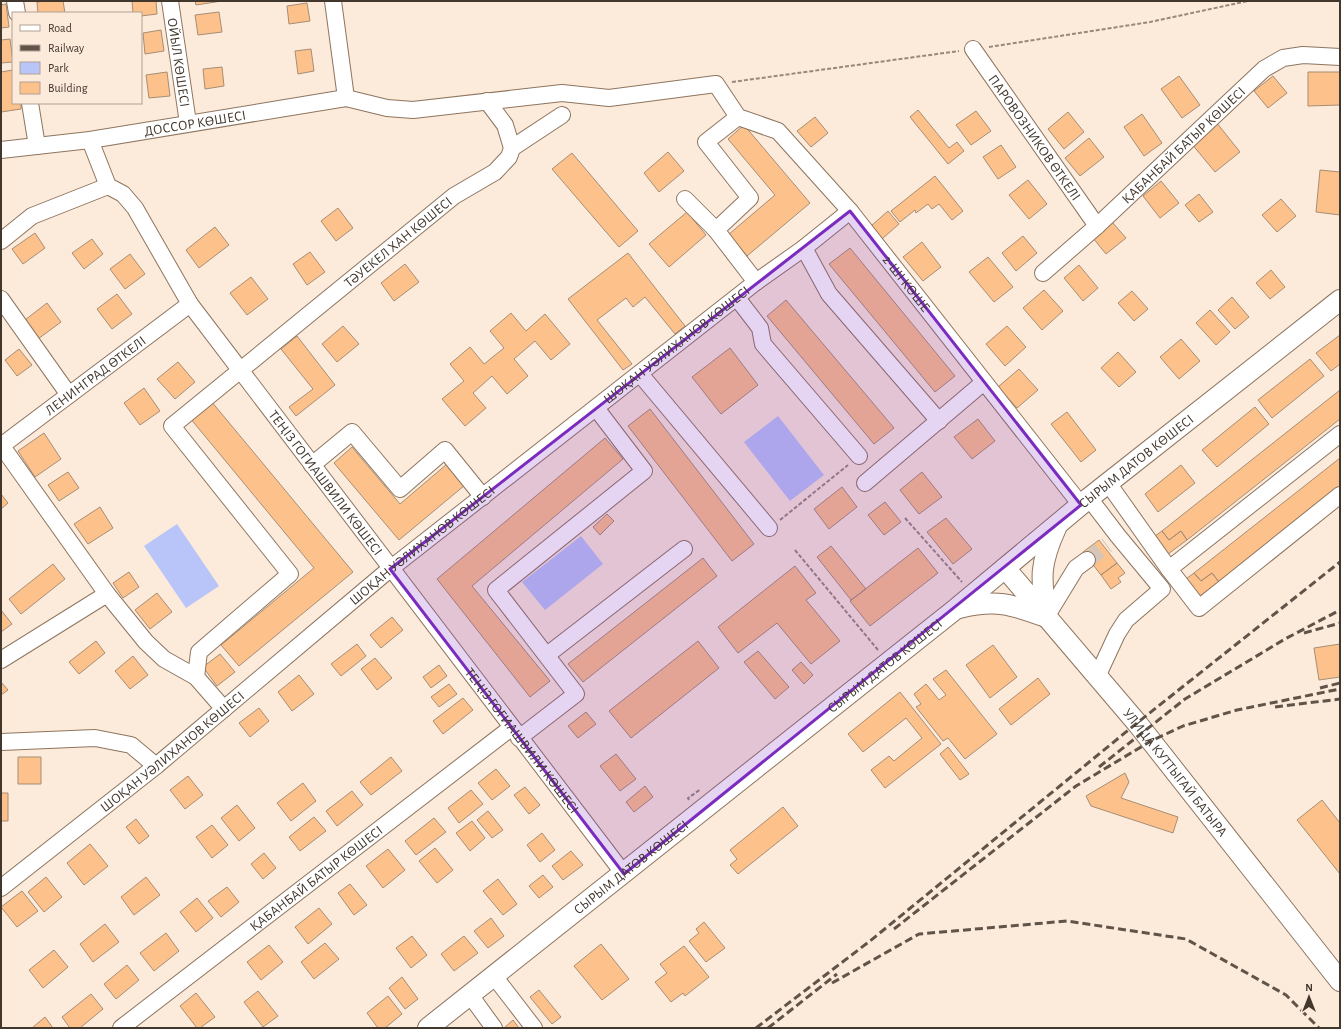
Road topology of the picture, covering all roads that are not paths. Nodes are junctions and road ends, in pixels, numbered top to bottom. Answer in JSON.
{"nodes":[{"id":1,"x":15,"y":1,"type":"edge"},
{"id":2,"x":170,"y":1,"type":"edge"},
{"id":3,"x":333,"y":1,"type":"edge"},
{"id":4,"x":17,"y":12,"type":"edge"},
{"id":5,"x":973,"y":49,"type":"dead end"},
{"id":6,"x":1340,"y":57,"type":"edge"},
{"id":7,"x":346,"y":98,"type":"junction"},
{"id":8,"x":487,"y":101,"type":"junction"},
{"id":9,"x":30,"y":104,"type":"edge"},
{"id":10,"x":562,"y":115,"type":"dead end"},
{"id":11,"x":738,"y":118,"type":"junction"},
{"id":12,"x":188,"y":124,"type":"junction"},
{"id":13,"x":90,"y":140,"type":"junction"},
{"id":14,"x":37,"y":146,"type":"junction"},
{"id":15,"x":512,"y":148,"type":"junction"},
{"id":16,"x":1,"y":150,"type":"edge"},
{"id":17,"x":108,"y":186,"type":"junction"},
{"id":18,"x":685,"y":199,"type":"dead end"},
{"id":19,"x":850,"y":211,"type":"junction"},
{"id":20,"x":1097,"y":226,"type":"junction"},
{"id":21,"x":716,"y":230,"type":"junction"},
{"id":22,"x":1,"y":241,"type":"edge"},
{"id":23,"x":804,"y":248,"type":"junction"},
{"id":24,"x":1043,"y":273,"type":"dead end"},
{"id":25,"x":756,"y":282,"type":"junction"},
{"id":26,"x":738,"y":298,"type":"junction"},
{"id":27,"x":1,"y":299,"type":"edge"},
{"id":28,"x":1340,"y":300,"type":"edge"},
{"id":29,"x":190,"y":304,"type":"junction"},
{"id":30,"x":241,"y":371,"type":"junction"},
{"id":31,"x":640,"y":374,"type":"junction"},
{"id":32,"x":984,"y":382,"type":"junction"},
{"id":33,"x":69,"y":395,"type":"junction"},
{"id":34,"x":596,"y":408,"type":"junction"},
{"id":35,"x":939,"y":421,"type":"junction"},
{"id":36,"x":1340,"y":434,"type":"edge"},
{"id":37,"x":1,"y":446,"type":"edge"},
{"id":38,"x":859,"y":456,"type":"road end"},
{"id":39,"x":312,"y":466,"type":"junction"},
{"id":40,"x":865,"y":483,"type":"dead end"},
{"id":41,"x":1108,"y":483,"type":"junction"},
{"id":42,"x":1340,"y":495,"type":"edge"},
{"id":43,"x":483,"y":497,"type":"junction"},
{"id":44,"x":1085,"y":501,"type":"junction"},
{"id":45,"x":1058,"y":524,"type":"junction"},
{"id":46,"x":769,"y":528,"type":"road end"},
{"id":47,"x":684,"y":549,"type":"dead end"},
{"id":48,"x":1087,"y":560,"type":"tunnel mouth"},
{"id":49,"x":1005,"y":568,"type":"junction"},
{"id":50,"x":390,"y":569,"type":"junction"},
{"id":51,"x":1169,"y":569,"type":"junction"},
{"id":52,"x":107,"y":594,"type":"junction"},
{"id":53,"x":957,"y":608,"type":"junction"},
{"id":54,"x":1046,"y":617,"type":"junction"},
{"id":55,"x":547,"y":655,"type":"junction"},
{"id":56,"x":1,"y":660,"type":"edge"},
{"id":57,"x":196,"y":677,"type":"junction"},
{"id":58,"x":1097,"y":677,"type":"junction"},
{"id":59,"x":224,"y":709,"type":"junction"},
{"id":60,"x":515,"y":733,"type":"junction"},
{"id":61,"x":1,"y":742,"type":"edge"},
{"id":62,"x":156,"y":766,"type":"junction"},
{"id":63,"x":624,"y":874,"type":"junction"},
{"id":64,"x":1,"y":888,"type":"edge"},
{"id":65,"x":494,"y":976,"type":"junction"},
{"id":66,"x":1340,"y":980,"type":"edge"},
{"id":67,"x":470,"y":995,"type":"junction"},
{"id":68,"x":121,"y":1028,"type":"edge"},
{"id":69,"x":428,"y":1028,"type":"edge"},
{"id":70,"x":494,"y":1028,"type":"edge"},
{"id":71,"x":534,"y":1028,"type":"edge"}],
"edges":[{"from":1,"to":4,"type":"street"},
{"from":2,"to":12,"type":"street","name":"ОЙЫЛ КӨШЕСІ"},
{"from":3,"to":7,"type":"street"},
{"from":5,"to":20,"type":"street","name":"ПАРОВОЗНИКОВ ӨТКЕЛІ"},
{"from":6,"to":20,"type":"street","name":"ҚАБАНБАЙ БАТЫР КӨШЕСІ"},
{"from":7,"to":8,"type":"street","name":"ДОССОР КӨШЕСІ"},
{"from":7,"to":12,"type":"street","name":"ДОССОР КӨШЕСІ"},
{"from":8,"to":11,"type":"street","name":"ДОССОР КӨШЕСІ"},
{"from":8,"to":15,"type":"street"},
{"from":9,"to":14,"type":"street"},
{"from":10,"to":15,"type":"street"},
{"from":11,"to":19,"type":"street","name":"2-ШІ КӨШЕ"},
{"from":11,"to":21,"type":"street"},
{"from":12,"to":13,"type":"street","name":"ДОССОР КӨШЕСІ"},
{"from":13,"to":14,"type":"street","name":"ДОССОР КӨШЕСІ"},
{"from":13,"to":17,"type":"street"},
{"from":14,"to":16,"type":"street","name":"ДОССОР КӨШЕСІ"},
{"from":15,"to":30,"type":"street","name":"ТӘУЕКЕЛ ХАН КӨШЕСІ"},
{"from":17,"to":22,"type":"street"},
{"from":17,"to":29,"type":"street","name":"ТЕҢІЗ ГОГИАШВИЛИ КӨШЕСІ"},
{"from":18,"to":21,"type":"street"},
{"from":19,"to":23,"type":"street","name":"ШОҚАН УӘЛИХАНОВ КӨШЕСІ"},
{"from":19,"to":32,"type":"street","name":"2-ШІ КӨШЕ"},
{"from":20,"to":24,"type":"street","name":"ҚАБАНБАЙ БАТЫР КӨШЕСІ"},
{"from":21,"to":25,"type":"street"},
{"from":23,"to":25,"type":"street","name":"ШОҚАН УӘЛИХАНОВ КӨШЕСІ"},
{"from":23,"to":35,"type":"street"},
{"from":25,"to":26,"type":"street","name":"ШОҚАН УӘЛИХАНОВ КӨШЕСІ"},
{"from":26,"to":31,"type":"street","name":"ШОҚАН УӘЛИХАНОВ КӨШЕСІ"},
{"from":26,"to":38,"type":"street"},
{"from":27,"to":33,"type":"street"},
{"from":28,"to":41,"type":"main road","name":"СЫРЫМ ДАТОВ КӨШЕСІ"},
{"from":29,"to":30,"type":"street","name":"ТЕҢІЗ ГОГИАШВИЛИ КӨШЕСІ"},
{"from":29,"to":33,"type":"street","name":"ЛЕНИНГРАД ӨТКЕЛІ"},
{"from":30,"to":39,"type":"street","name":"ТЕҢІЗ ГОГИАШВИЛИ КӨШЕСІ"},
{"from":30,"to":57,"type":"street","name":"ТӘУЕКЕЛ ХАН КӨШЕСІ"},
{"from":31,"to":34,"type":"street","name":"ШОҚАН УӘЛИХАНОВ КӨШЕСІ"},
{"from":31,"to":46,"type":"street"},
{"from":32,"to":35,"type":"street"},
{"from":32,"to":44,"type":"street","name":"2-ШІ КӨШЕ"},
{"from":33,"to":37,"type":"street","name":"ЛЕНИНГРАД ӨТКЕЛІ"},
{"from":34,"to":43,"type":"street","name":"ШОҚАН УӘЛИХАНОВ КӨШЕСІ"},
{"from":34,"to":55,"type":"street"},
{"from":35,"to":40,"type":"street"},
{"from":36,"to":51,"type":"street"},
{"from":37,"to":52,"type":"street"},
{"from":39,"to":43,"type":"street"},
{"from":39,"to":50,"type":"street","name":"ТЕҢІЗ ГОГИАШВИЛИ КӨШЕСІ"},
{"from":41,"to":44,"type":"main road","name":"СЫРЫМ ДАТОВ КӨШЕСІ"},
{"from":41,"to":51,"type":"street"},
{"from":42,"to":51,"type":"street"},
{"from":43,"to":50,"type":"street","name":"ШОҚАН УӘЛИХАНОВ КӨШЕСІ"},
{"from":44,"to":45,"type":"main road","name":"СЫРЫМ ДАТОВ КӨШЕСІ"},
{"from":44,"to":58,"type":"street","name":"2-ШІ КӨШЕ"},
{"from":45,"to":49,"type":"main road","name":"СЫРЫМ ДАТОВ КӨШЕСІ"},
{"from":45,"to":54,"type":"main road"},
{"from":47,"to":55,"type":"street"},
{"from":48,"to":54,"type":"street"},
{"from":49,"to":53,"type":"main road","name":"СЫРЫМ ДАТОВ КӨШЕСІ"},
{"from":49,"to":54,"type":"main road","name":"УЛИЦА КУТТЫГАЙ БАТЫРА"},
{"from":50,"to":59,"type":"street","name":"ШОҚАН УӘЛИХАНОВ КӨШЕСІ"},
{"from":50,"to":60,"type":"street","name":"ТЕҢІЗ ГОГИАШВИЛИ КӨШЕСІ"},
{"from":52,"to":56,"type":"street"},
{"from":52,"to":57,"type":"street"},
{"from":53,"to":54,"type":"main road"},
{"from":53,"to":63,"type":"main road","name":"СЫРЫМ ДАТОВ КӨШЕСІ"},
{"from":54,"to":58,"type":"main road","name":"УЛИЦА КУТТЫГАЙ БАТЫРА"},
{"from":55,"to":60,"type":"street","name":"ҚАБАНБАЙ БАТЫР КӨШЕСІ"},
{"from":57,"to":59,"type":"street"},
{"from":58,"to":66,"type":"main road","name":"УЛИЦА КУТТЫГАЙ БАТЫРА"},
{"from":59,"to":62,"type":"street","name":"ШОҚАН УӘЛИХАНОВ КӨШЕСІ"},
{"from":60,"to":63,"type":"street","name":"ТЕҢІЗ ГОГИАШВИЛИ КӨШЕСІ"},
{"from":60,"to":68,"type":"street","name":"ҚАБАНБАЙ БАТЫР КӨШЕСІ"},
{"from":61,"to":62,"type":"street"},
{"from":62,"to":64,"type":"street","name":"ШОҚАН УӘЛИХАНОВ КӨШЕСІ"},
{"from":63,"to":65,"type":"main road","name":"СЫРЫМ ДАТОВ КӨШЕСІ"},
{"from":65,"to":67,"type":"main road","name":"СЫРЫМ ДАТОВ КӨШЕСІ"},
{"from":65,"to":71,"type":"street"},
{"from":67,"to":69,"type":"main road","name":"СЫРЫМ ДАТОВ КӨШЕСІ"},
{"from":67,"to":70,"type":"street"}]}
